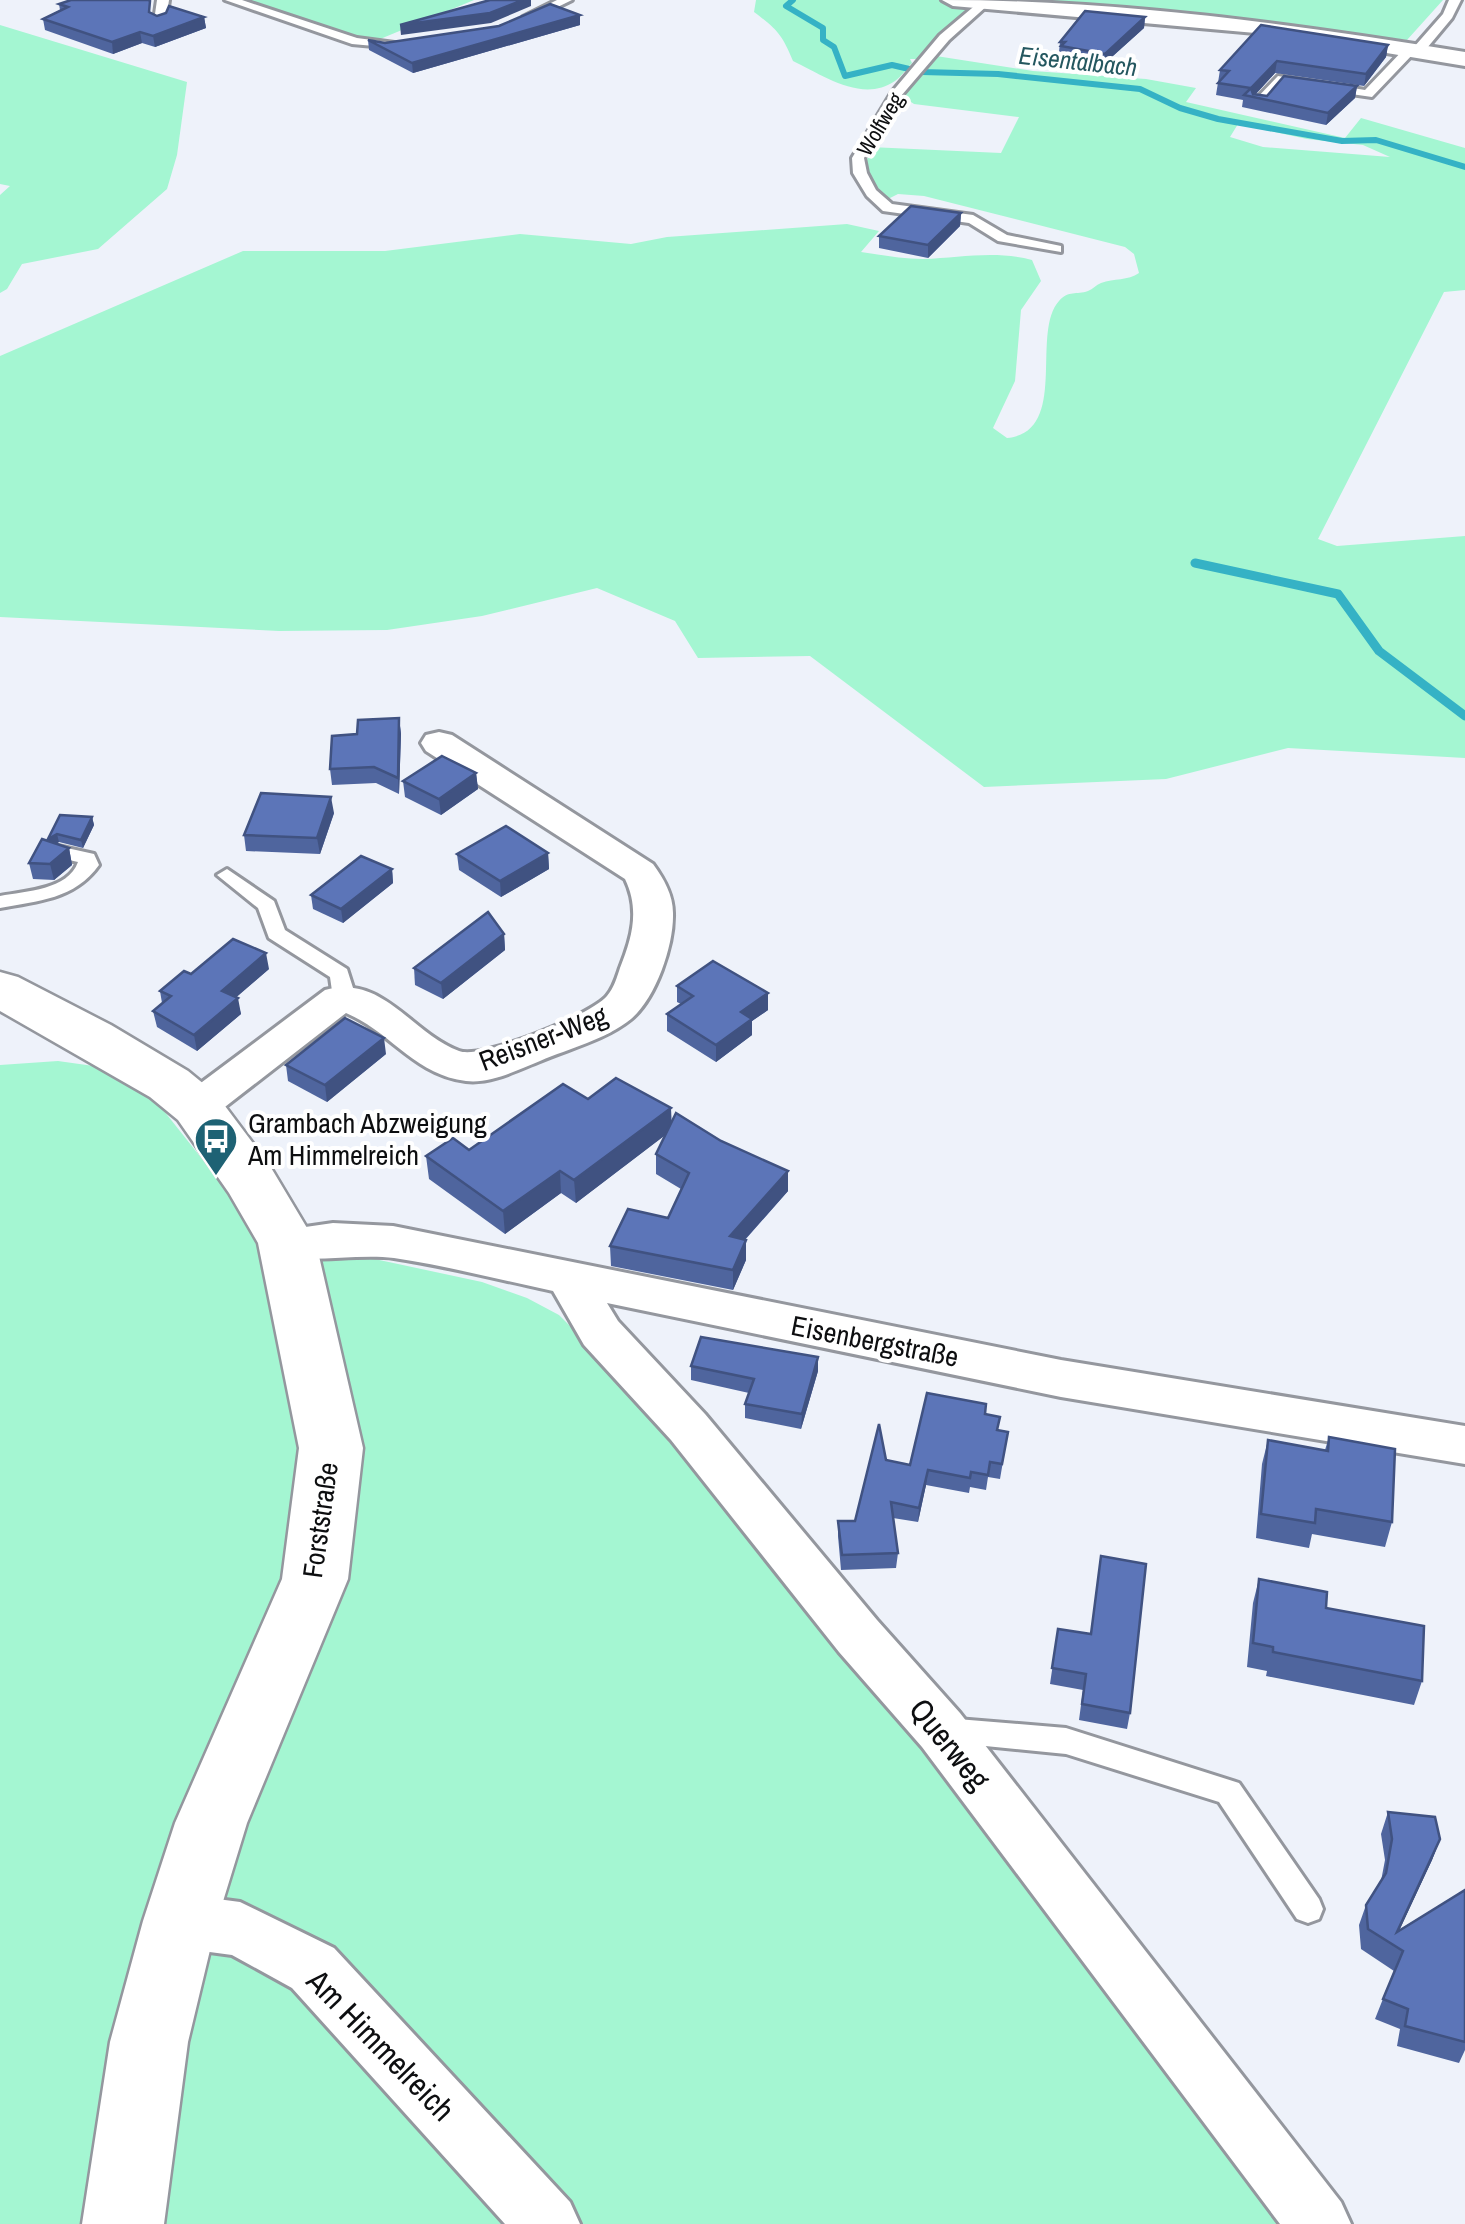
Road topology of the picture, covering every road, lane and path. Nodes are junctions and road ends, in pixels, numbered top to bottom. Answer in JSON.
{"nodes":[{"id":1,"x":164,"y":0,"type":"edge"},
{"id":2,"x":231,"y":0,"type":"edge"},
{"id":3,"x":566,"y":0,"type":"edge"},
{"id":4,"x":953,"y":0,"type":"edge"},
{"id":5,"x":1455,"y":0,"type":"edge"},
{"id":6,"x":982,"y":5,"type":"junction"},
{"id":7,"x":160,"y":21,"type":"edge"},
{"id":8,"x":516,"y":22,"type":"edge"},
{"id":9,"x":416,"y":40,"type":"edge"},
{"id":10,"x":1414,"y":50,"type":"junction"},
{"id":11,"x":1465,"y":60,"type":"edge"},
{"id":12,"x":1258,"y":103,"type":"edge"},
{"id":13,"x":1056,"y":249,"type":"dead end"},
{"id":14,"x":438,"y":743,"type":"dead end"},
{"id":15,"x":58,"y":852,"type":"edge"},
{"id":16,"x":227,"y":875,"type":"dead end"},
{"id":17,"x":0,"y":902,"type":"edge"},
{"id":18,"x":0,"y":989,"type":"edge"},
{"id":19,"x":339,"y":999,"type":"junction"},
{"id":20,"x":198,"y":1107,"type":"junction"},
{"id":21,"x":287,"y":1244,"type":"junction"},
{"id":22,"x":568,"y":1277,"type":"junction"},
{"id":23,"x":1465,"y":1445,"type":"edge"},
{"id":24,"x":942,"y":1730,"type":"junction"},
{"id":25,"x":1308,"y":1909,"type":"dead end"},
{"id":26,"x":180,"y":1921,"type":"junction"},
{"id":27,"x":123,"y":2224,"type":"edge"},
{"id":28,"x":548,"y":2224,"type":"edge"},
{"id":29,"x":1318,"y":2224,"type":"edge"}],
"edges":[{"from":1,"to":7,"type":"lane"},
{"from":2,"to":9,"type":"lane"},
{"from":3,"to":8,"type":"lane"},
{"from":4,"to":6,"type":"street"},
{"from":5,"to":10,"type":"lane"},
{"from":6,"to":10,"type":"street"},
{"from":6,"to":13,"type":"lane","name":"Wolfweg"},
{"from":10,"to":11,"type":"street"},
{"from":10,"to":12,"type":"lane"},
{"from":14,"to":19,"type":"street","name":"Reisner-Weg"},
{"from":15,"to":17,"type":"lane"},
{"from":16,"to":19,"type":"lane"},
{"from":18,"to":20,"type":"street","name":"Forststraße"},
{"from":19,"to":20,"type":"street"},
{"from":20,"to":21,"type":"street","name":"Forststraße"},
{"from":21,"to":22,"type":"street","name":"Eisenbergstraße"},
{"from":21,"to":26,"type":"street","name":"Forststraße"},
{"from":22,"to":23,"type":"street","name":"Eisenbergstraße"},
{"from":22,"to":24,"type":"street","name":"Querweg"},
{"from":24,"to":25,"type":"lane"},
{"from":24,"to":29,"type":"street","name":"Querweg"},
{"from":26,"to":27,"type":"street","name":"Forststraße"},
{"from":26,"to":28,"type":"street","name":"Am Himmelreich"}]}
